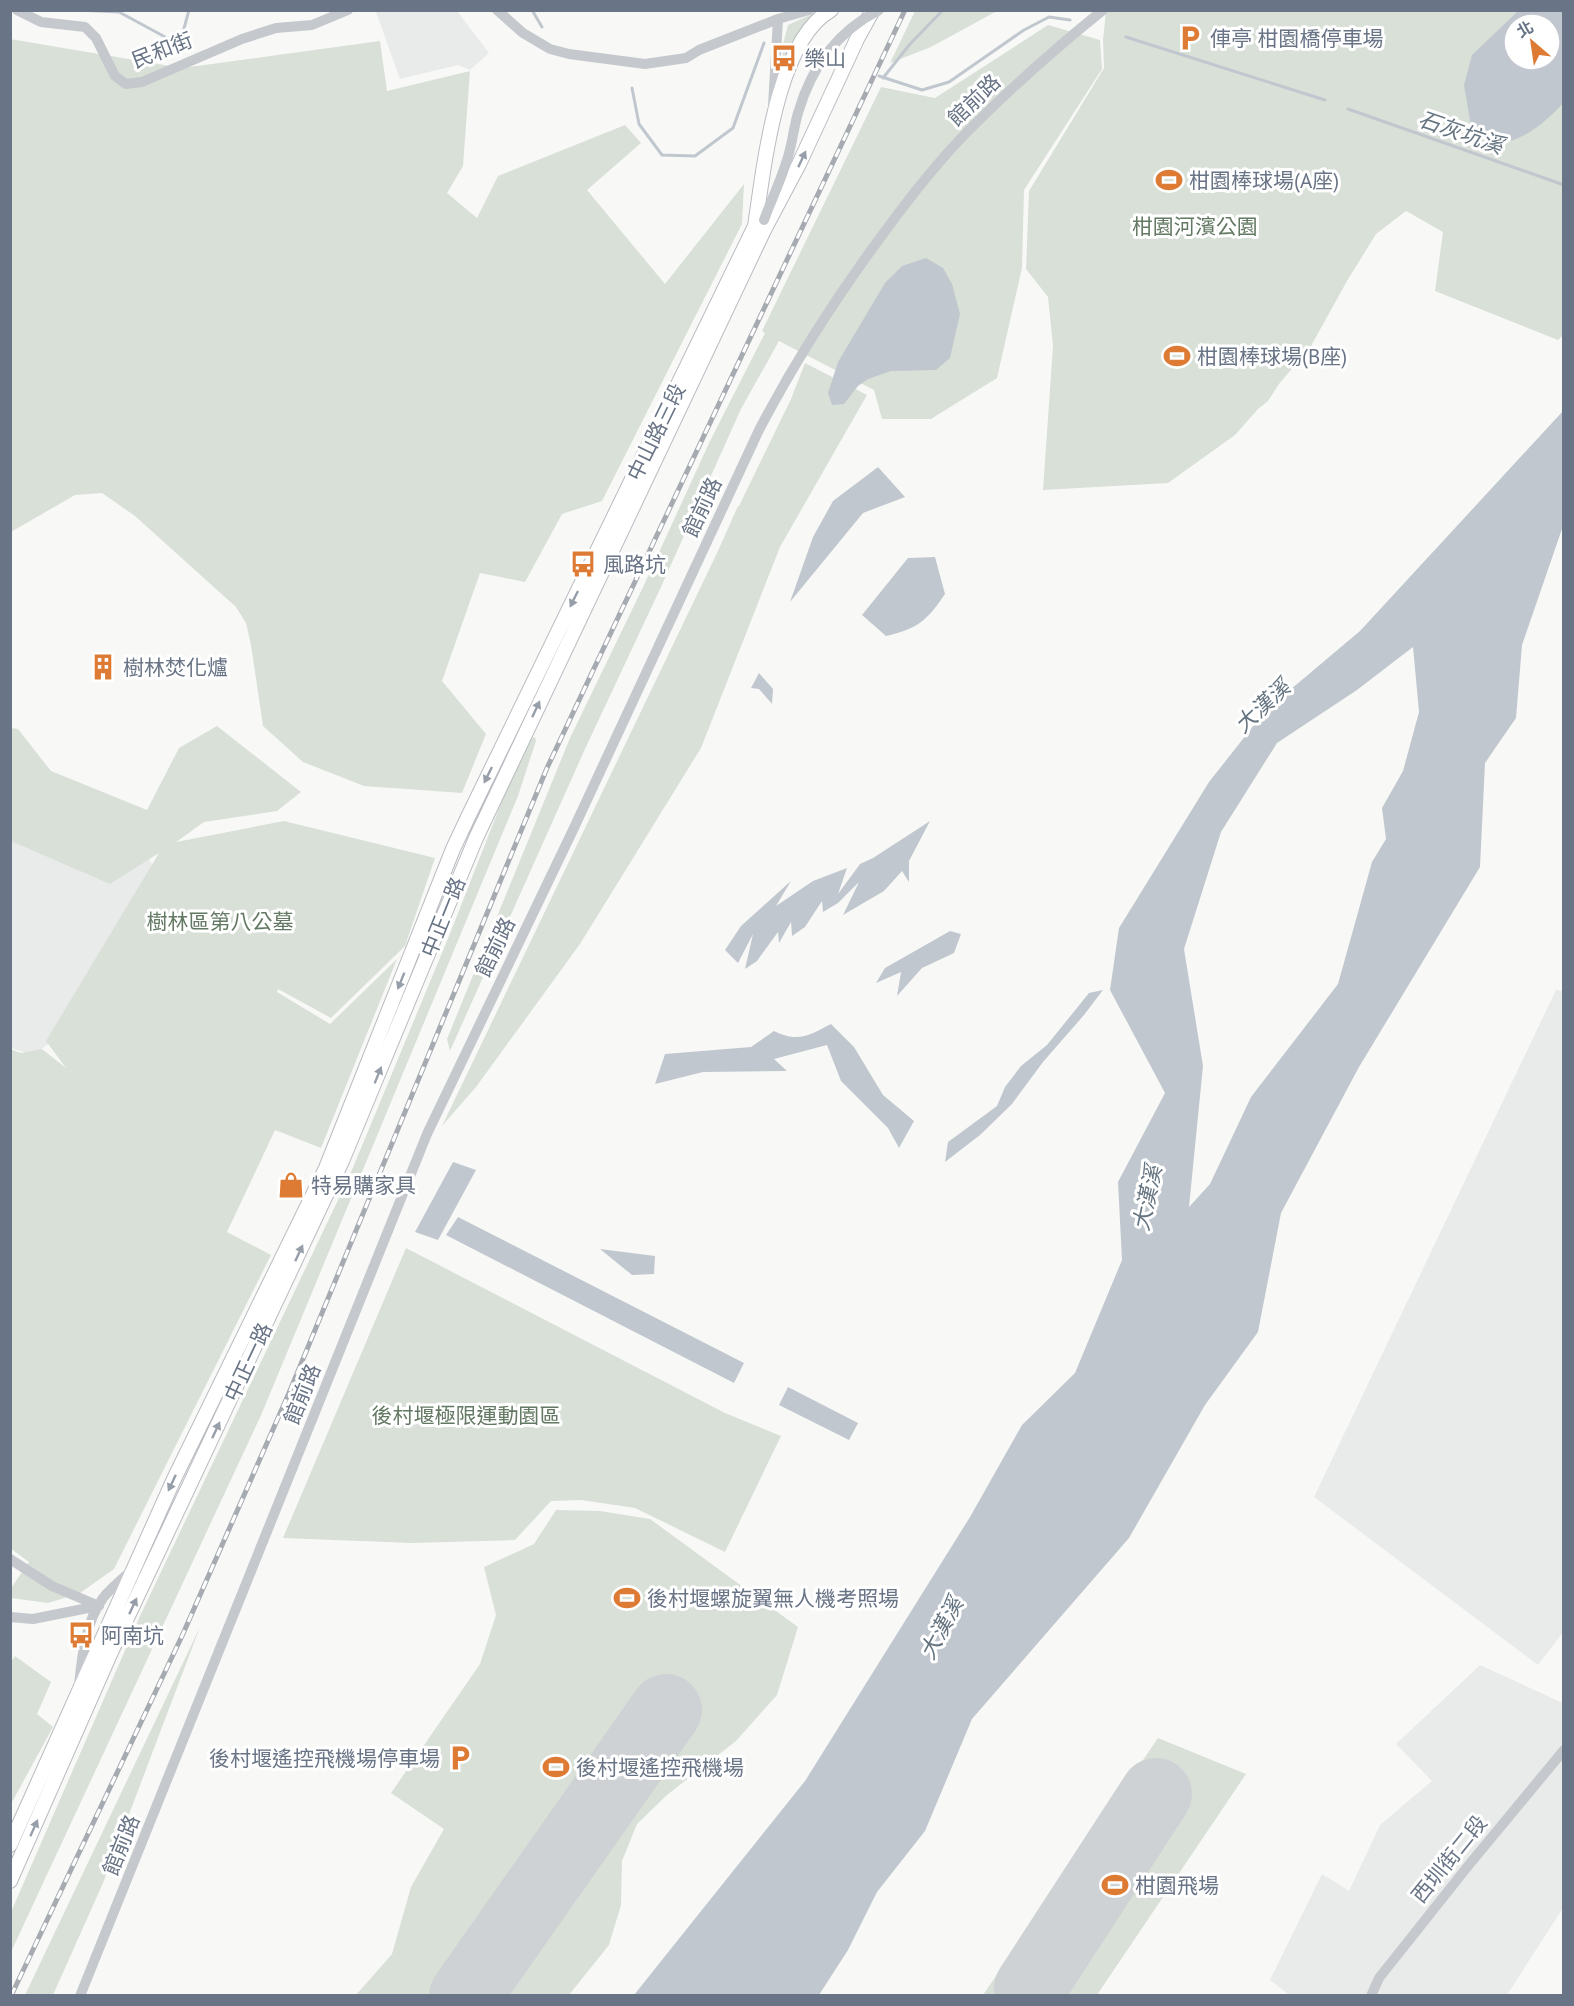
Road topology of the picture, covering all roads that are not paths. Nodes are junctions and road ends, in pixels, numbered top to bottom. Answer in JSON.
{"nodes":[{"id":1,"x":17,"y":10,"type":"edge"},
{"id":2,"x":348,"y":10,"type":"edge"},
{"id":3,"x":497,"y":10,"type":"edge"},
{"id":4,"x":809,"y":10,"type":"edge"},
{"id":5,"x":831,"y":10,"type":"edge"},
{"id":6,"x":873,"y":10,"type":"edge"},
{"id":7,"x":879,"y":10,"type":"edge"},
{"id":8,"x":1103,"y":10,"type":"edge"},
{"id":9,"x":778,"y":19,"type":"junction"},
{"id":10,"x":771,"y":123,"type":"junction"},
{"id":11,"x":761,"y":225,"type":"junction"},
{"id":12,"x":476,"y":837,"type":"joint"},
{"id":13,"x":453,"y":849,"type":"joint"},
{"id":14,"x":10,"y":1559,"type":"edge"},
{"id":15,"x":134,"y":1568,"type":"junction"},
{"id":16,"x":149,"y":1573,"type":"junction"},
{"id":17,"x":99,"y":1606,"type":"junction"},
{"id":18,"x":10,"y":1617,"type":"edge"},
{"id":19,"x":85,"y":1695,"type":"junction"},
{"id":20,"x":1563,"y":1750,"type":"edge"},
{"id":21,"x":10,"y":1845,"type":"edge"},
{"id":22,"x":10,"y":1881,"type":"edge"},
{"id":23,"x":80,"y":1995,"type":"edge"},
{"id":24,"x":1371,"y":1995,"type":"edge"}],
"edges":[{"from":1,"to":2,"type":"street","name":"民和街"},
{"from":3,"to":9,"type":"street"},
{"from":4,"to":9,"type":"street"},
{"from":5,"to":10,"type":"main road","name":"中山路三段"},
{"from":11,"to":6,"type":"main road","name":"中山路三段","one_way":true},
{"from":7,"to":11,"type":"street","bridge":true},
{"from":8,"to":23,"type":"street","name":"館前路"},
{"from":9,"to":10,"type":"street"},
{"from":10,"to":11,"type":"main road","name":"中山路三段"},
{"from":12,"to":11,"type":"main road","name":"中山路三段","one_way":true},
{"from":11,"to":13,"type":"main road","name":"中山路三段","one_way":true},
{"from":16,"to":12,"type":"main road","name":"中正一路","one_way":true},
{"from":13,"to":15,"type":"main road","name":"中正一路","one_way":true},
{"from":14,"to":17,"type":"street"},
{"from":15,"to":16,"type":"street"},
{"from":15,"to":17,"type":"street"},
{"from":15,"to":19,"type":"main road","name":"中正一路"},
{"from":19,"to":16,"type":"main road","name":"中正一路","one_way":true},
{"from":17,"to":18,"type":"street"},
{"from":17,"to":19,"type":"street"},
{"from":19,"to":21,"type":"main road","name":"中正一路"},
{"from":22,"to":19,"type":"main road","name":"中正一路","one_way":true},
{"from":20,"to":24,"type":"street","name":"西圳街二段"}]}
